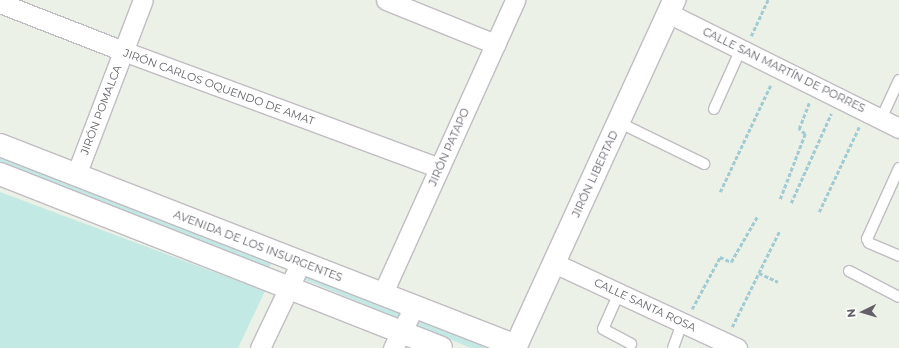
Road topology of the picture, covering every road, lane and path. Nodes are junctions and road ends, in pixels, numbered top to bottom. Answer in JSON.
{"nodes":[{"id":1,"x":143,"y":0,"type":"edge"},
{"id":2,"x":386,"y":0,"type":"edge"},
{"id":3,"x":515,"y":0,"type":"edge"},
{"id":4,"x":768,"y":0,"type":"edge"},
{"id":5,"x":0,"y":3,"type":"edge"},
{"id":6,"x":671,"y":6,"type":"edge"},
{"id":7,"x":495,"y":44,"type":"junction"},
{"id":8,"x":743,"y":50,"type":"junction"},
{"id":9,"x":123,"y":51,"type":"junction"},
{"id":10,"x":778,"y":68,"type":"junction"},
{"id":11,"x":899,"y":80,"type":"edge"},
{"id":12,"x":815,"y":86,"type":"junction"},
{"id":13,"x":838,"y":98,"type":"junction"},
{"id":14,"x":714,"y":109,"type":"dead end"},
{"id":15,"x":874,"y":115,"type":"junction"},
{"id":16,"x":618,"y":122,"type":"junction"},
{"id":17,"x":899,"y":128,"type":"edge"},
{"id":18,"x":0,"y":145,"type":"edge"},
{"id":19,"x":704,"y":164,"type":"dead end"},
{"id":20,"x":439,"y":168,"type":"junction"},
{"id":21,"x":899,"y":168,"type":"edge"},
{"id":22,"x":0,"y":174,"type":"edge"},
{"id":23,"x":76,"y":175,"type":"junction"},
{"id":24,"x":720,"y":192,"type":"dead end"},
{"id":25,"x":780,"y":199,"type":"dead end"},
{"id":26,"x":790,"y":203,"type":"dead end"},
{"id":27,"x":819,"y":212,"type":"dead end"},
{"id":28,"x":756,"y":217,"type":"dead end"},
{"id":29,"x":780,"y":230,"type":"dead end"},
{"id":30,"x":899,"y":256,"type":"edge"},
{"id":31,"x":301,"y":262,"type":"junction"},
{"id":32,"x":554,"y":263,"type":"junction"},
{"id":33,"x":848,"y":271,"type":"dead end"},
{"id":34,"x":759,"y":273,"type":"junction"},
{"id":35,"x":778,"y":282,"type":"dead end"},
{"id":36,"x":289,"y":288,"type":"junction"},
{"id":37,"x":619,"y":293,"type":"junction"},
{"id":38,"x":382,"y":294,"type":"junction"},
{"id":39,"x":899,"y":297,"type":"edge"},
{"id":40,"x":414,"y":307,"type":"junction"},
{"id":41,"x":683,"y":323,"type":"junction"},
{"id":42,"x":397,"y":340,"type":"edge"},
{"id":43,"x":631,"y":344,"type":"dead end"},
{"id":44,"x":731,"y":345,"type":"edge"},
{"id":45,"x":516,"y":347,"type":"edge"},
{"id":46,"x":260,"y":348,"type":"edge"},
{"id":47,"x":442,"y":348,"type":"edge"},
{"id":48,"x":673,"y":348,"type":"edge"}],
"edges":[{"from":1,"to":9,"type":"street","name":"JIRÓN POMALCA"},
{"from":2,"to":7,"type":"street"},
{"from":3,"to":7,"type":"street","name":"JIRÓN PATAPO"},
{"from":4,"to":8,"type":"path"},
{"from":5,"to":9,"type":"street","name":"JIRÓN CARLOS OQUENDO DE AMAT"},
{"from":6,"to":8,"type":"street","name":"CALLE SAN MARTÍN DE PORRES"},
{"from":6,"to":16,"type":"street","name":"JIRÓN LIBERTAD"},
{"from":7,"to":20,"type":"street","name":"JIRÓN PATAPO"},
{"from":8,"to":10,"type":"street","name":"CALLE SAN MARTÍN DE PORRES"},
{"from":8,"to":14,"type":"lane"},
{"from":9,"to":20,"type":"street","name":"JIRÓN CARLOS OQUENDO DE AMAT"},
{"from":9,"to":23,"type":"street","name":"JIRÓN POMALCA"},
{"from":10,"to":12,"type":"street","name":"CALLE SAN MARTÍN DE PORRES"},
{"from":10,"to":24,"type":"path"},
{"from":11,"to":15,"type":"lane"},
{"from":12,"to":13,"type":"street","name":"CALLE SAN MARTÍN DE PORRES"},
{"from":12,"to":25,"type":"path"},
{"from":13,"to":15,"type":"street","name":"CALLE SAN MARTÍN DE PORRES"},
{"from":13,"to":26,"type":"path"},
{"from":15,"to":17,"type":"street","name":"CALLE SAN MARTÍN DE PORRES"},
{"from":15,"to":27,"type":"path"},
{"from":16,"to":19,"type":"lane"},
{"from":16,"to":32,"type":"street","name":"JIRÓN LIBERTAD"},
{"from":18,"to":23,"type":"street","name":"AVENIDA DE LOS INSURGENTES"},
{"from":20,"to":38,"type":"street","name":"JIRÓN PATAPO"},
{"from":21,"to":30,"type":"lane"},
{"from":22,"to":36,"type":"street"},
{"from":23,"to":31,"type":"street","name":"AVENIDA DE LOS INSURGENTES"},
{"from":28,"to":41,"type":"path"},
{"from":29,"to":34,"type":"path"},
{"from":31,"to":36,"type":"street"},
{"from":31,"to":38,"type":"street","name":"AVENIDA DE LOS INSURGENTES"},
{"from":32,"to":37,"type":"street","name":"CALLE SANTA ROSA"},
{"from":32,"to":45,"type":"street","name":"JIRÓN LIBERTAD"},
{"from":33,"to":39,"type":"lane"},
{"from":34,"to":35,"type":"path"},
{"from":34,"to":44,"type":"path"},
{"from":36,"to":42,"type":"street"},
{"from":36,"to":46,"type":"street"},
{"from":37,"to":41,"type":"street","name":"CALLE SANTA ROSA"},
{"from":37,"to":43,"type":"lane"},
{"from":38,"to":40,"type":"street","name":"AVENIDA DE LOS INSURGENTES"},
{"from":40,"to":42,"type":"street"},
{"from":40,"to":45,"type":"street","name":"AVENIDA DE LOS INSURGENTES"},
{"from":41,"to":44,"type":"street","name":"CALLE SANTA ROSA"},
{"from":41,"to":48,"type":"lane"},
{"from":42,"to":47,"type":"street"}]}
